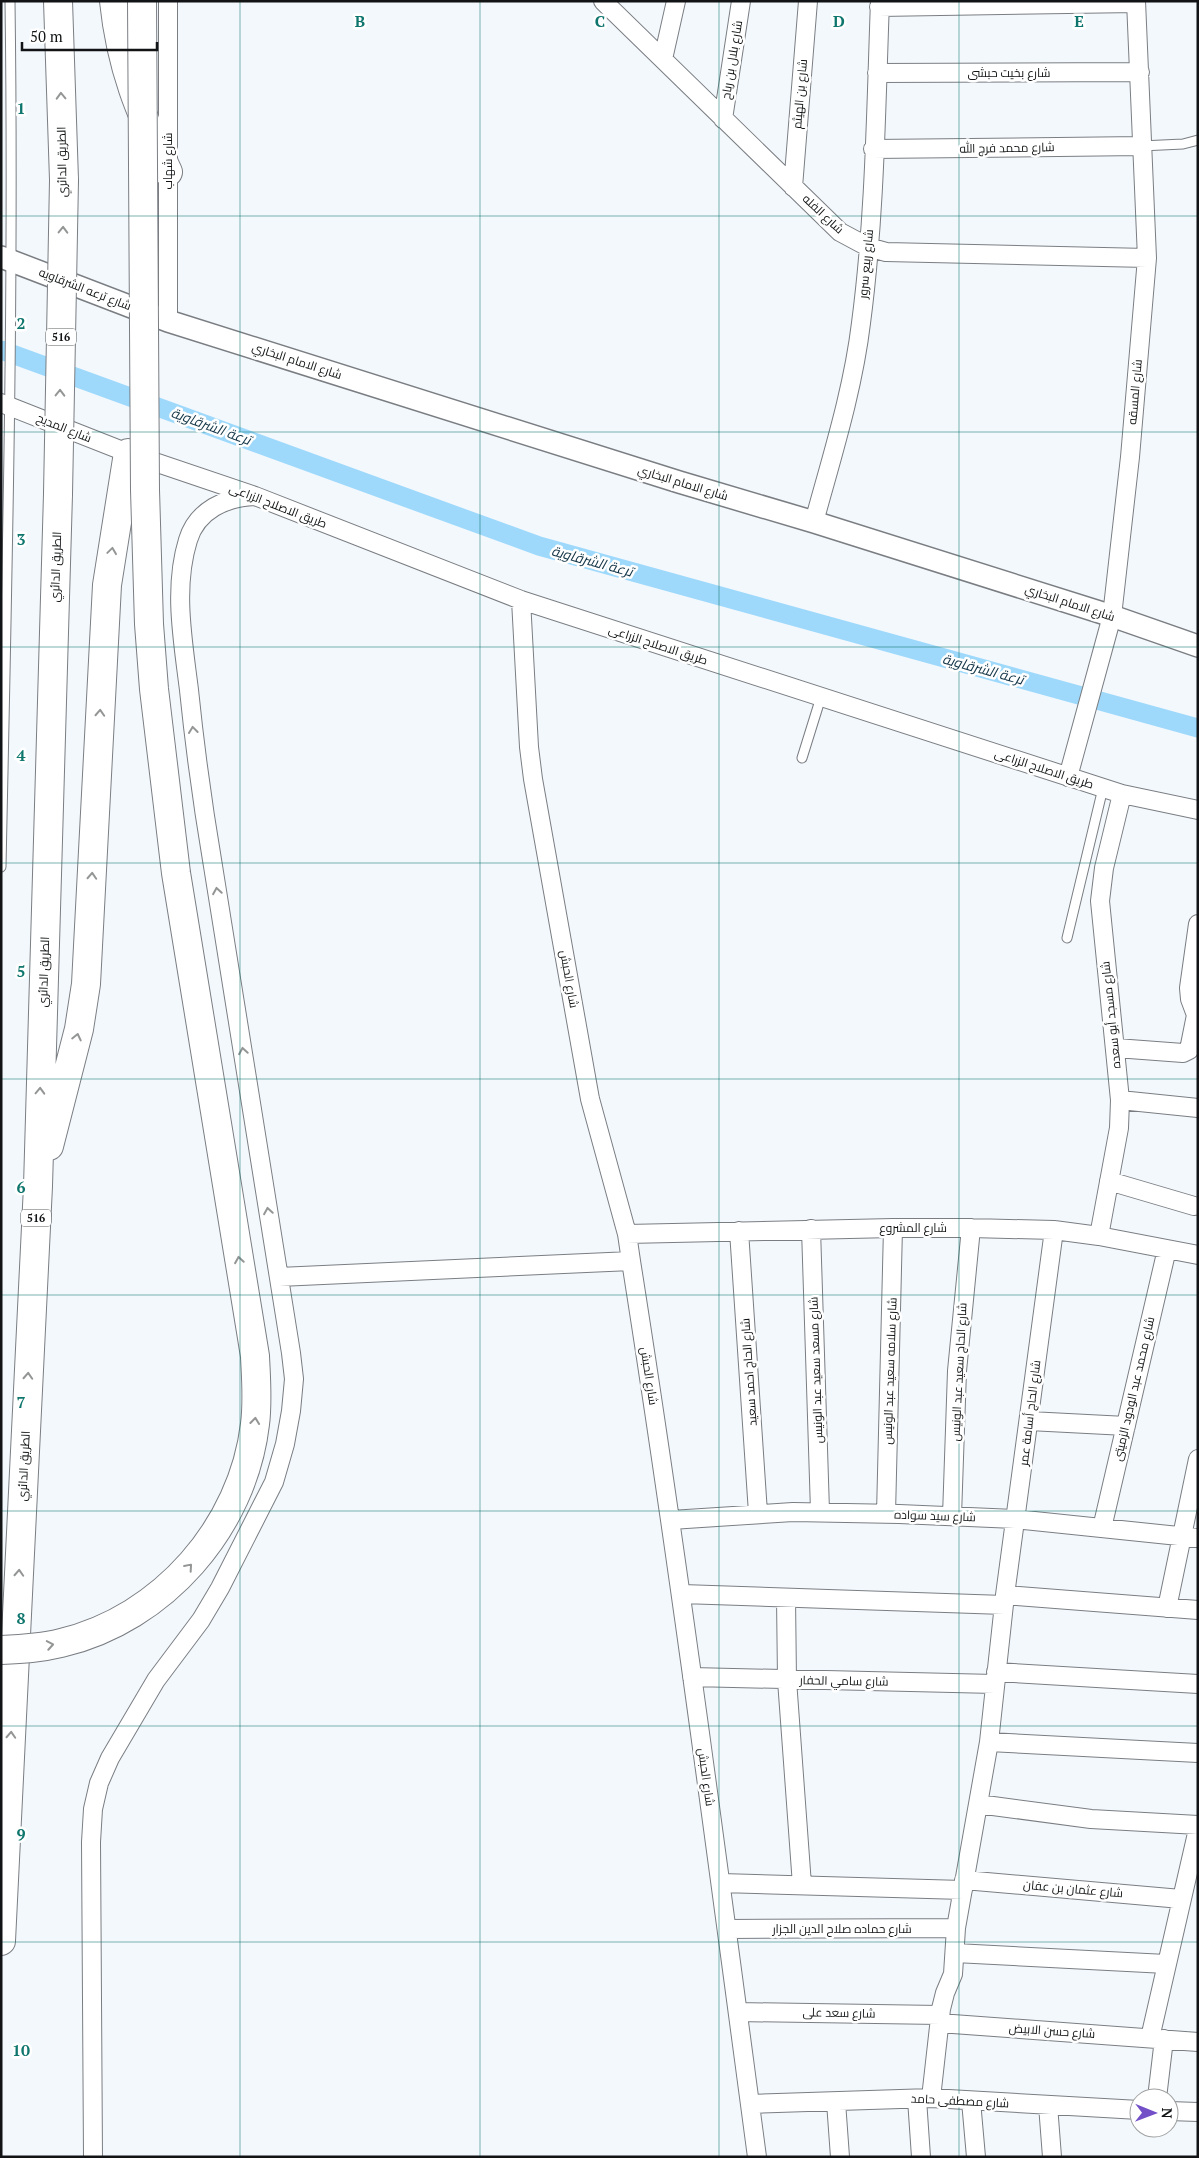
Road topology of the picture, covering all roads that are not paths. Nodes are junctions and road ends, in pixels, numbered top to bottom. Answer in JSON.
{"nodes":[{"id":1,"x":10,"y":1,"type":"edge"},
{"id":2,"x":58,"y":1,"type":"edge"},
{"id":3,"x":114,"y":1,"type":"edge"},
{"id":4,"x":142,"y":1,"type":"edge"},
{"id":5,"x":168,"y":1,"type":"edge"},
{"id":6,"x":603,"y":1,"type":"edge"},
{"id":7,"x":676,"y":1,"type":"edge"},
{"id":8,"x":741,"y":1,"type":"edge"},
{"id":9,"x":808,"y":1,"type":"edge"},
{"id":10,"x":1136,"y":2,"type":"edge"},
{"id":11,"x":880,"y":4,"type":"edge"},
{"id":12,"x":663,"y":59,"type":"junction"},
{"id":13,"x":1140,"y":72,"type":"junction"},
{"id":14,"x":877,"y":73,"type":"junction"},
{"id":15,"x":724,"y":119,"type":"junction"},
{"id":16,"x":1198,"y":140,"type":"edge"},
{"id":17,"x":1141,"y":146,"type":"junction"},
{"id":18,"x":873,"y":149,"type":"junction"},
{"id":19,"x":168,"y":172,"type":"junction"},
{"id":20,"x":793,"y":187,"type":"junction"},
{"id":21,"x":868,"y":247,"type":"junction"},
{"id":22,"x":1,"y":257,"type":"edge"},
{"id":23,"x":1146,"y":258,"type":"junction"},
{"id":24,"x":168,"y":321,"type":"junction"},
{"id":25,"x":1,"y":403,"type":"edge"},
{"id":26,"x":128,"y":453,"type":"junction"},
{"id":27,"x":255,"y":496,"type":"junction"},
{"id":28,"x":814,"y":522,"type":"junction"},
{"id":29,"x":521,"y":600,"type":"junction"},
{"id":30,"x":1112,"y":616,"type":"junction"},
{"id":31,"x":1198,"y":646,"type":"edge"},
{"id":32,"x":821,"y":697,"type":"junction"},
{"id":33,"x":802,"y":758,"type":"dead end"},
{"id":34,"x":1068,"y":777,"type":"junction"},
{"id":35,"x":1102,"y":788,"type":"junction"},
{"id":36,"x":1122,"y":794,"type":"junction"},
{"id":37,"x":1198,"y":810,"type":"edge"},
{"id":38,"x":1,"y":867,"type":"edge"},
{"id":39,"x":1198,"y":924,"type":"edge"},
{"id":40,"x":1067,"y":938,"type":"dead end"},
{"id":41,"x":1116,"y":1048,"type":"junction"},
{"id":42,"x":1120,"y":1100,"type":"junction"},
{"id":43,"x":1198,"y":1108,"type":"edge"},
{"id":44,"x":1110,"y":1181,"type":"junction"},
{"id":45,"x":38,"y":1186,"type":"junction"},
{"id":46,"x":1194,"y":1206,"type":"dead end"},
{"id":47,"x":894,"y":1228,"type":"junction"},
{"id":48,"x":971,"y":1228,"type":"junction"},
{"id":49,"x":811,"y":1229,"type":"junction"},
{"id":50,"x":1054,"y":1230,"type":"junction"},
{"id":51,"x":740,"y":1231,"type":"junction"},
{"id":52,"x":627,"y":1234,"type":"junction"},
{"id":53,"x":1099,"y":1236,"type":"junction"},
{"id":54,"x":1167,"y":1249,"type":"junction"},
{"id":55,"x":1198,"y":1255,"type":"edge"},
{"id":56,"x":631,"y":1261,"type":"junction"},
{"id":57,"x":279,"y":1277,"type":"junction"},
{"id":58,"x":1029,"y":1421,"type":"junction"},
{"id":59,"x":1126,"y":1426,"type":"junction"},
{"id":60,"x":1198,"y":1459,"type":"edge"},
{"id":61,"x":820,"y":1512,"type":"junction"},
{"id":62,"x":758,"y":1513,"type":"junction"},
{"id":63,"x":886,"y":1514,"type":"junction"},
{"id":64,"x":952,"y":1516,"type":"junction"},
{"id":65,"x":1016,"y":1519,"type":"junction"},
{"id":66,"x":672,"y":1520,"type":"junction"},
{"id":67,"x":1102,"y":1528,"type":"junction"},
{"id":68,"x":1190,"y":1537,"type":"edge"},
{"id":69,"x":682,"y":1594,"type":"junction"},
{"id":70,"x":786,"y":1598,"type":"junction"},
{"id":71,"x":1005,"y":1600,"type":"junction"},
{"id":72,"x":1167,"y":1608,"type":"junction"},
{"id":73,"x":1198,"y":1610,"type":"edge"},
{"id":74,"x":1,"y":1650,"type":"edge"},
{"id":75,"x":692,"y":1678,"type":"junction"},
{"id":76,"x":996,"y":1678,"type":"junction"},
{"id":77,"x":787,"y":1680,"type":"junction"},
{"id":78,"x":1198,"y":1684,"type":"edge"},
{"id":79,"x":989,"y":1742,"type":"junction"},
{"id":80,"x":1198,"y":1753,"type":"edge"},
{"id":81,"x":978,"y":1804,"type":"junction"},
{"id":82,"x":1198,"y":1824,"type":"edge"},
{"id":83,"x":1198,"y":1829,"type":"edge"},
{"id":84,"x":721,"y":1883,"type":"junction"},
{"id":85,"x":802,"y":1885,"type":"junction"},
{"id":86,"x":963,"y":1885,"type":"junction"},
{"id":87,"x":1181,"y":1899,"type":"junction"},
{"id":88,"x":956,"y":1928,"type":"junction"},
{"id":89,"x":728,"y":1929,"type":"junction"},
{"id":90,"x":1,"y":1941,"type":"edge"},
{"id":91,"x":955,"y":1953,"type":"junction"},
{"id":92,"x":1166,"y":1964,"type":"junction"},
{"id":93,"x":738,"y":2012,"type":"junction"},
{"id":94,"x":940,"y":2019,"type":"junction"},
{"id":95,"x":1157,"y":2039,"type":"junction"},
{"id":96,"x":1198,"y":2042,"type":"edge"},
{"id":97,"x":1157,"y":2088,"type":"edge"},
{"id":98,"x":924,"y":2098,"type":"junction"},
{"id":99,"x":972,"y":2101,"type":"junction"},
{"id":100,"x":836,"y":2102,"type":"junction"},
{"id":101,"x":750,"y":2104,"type":"junction"},
{"id":102,"x":1048,"y":2106,"type":"junction"},
{"id":103,"x":1129,"y":2110,"type":"edge"},
{"id":104,"x":1179,"y":2111,"type":"edge"},
{"id":105,"x":1198,"y":2112,"type":"edge"},
{"id":106,"x":93,"y":2157,"type":"edge"},
{"id":107,"x":757,"y":2157,"type":"edge"},
{"id":108,"x":840,"y":2157,"type":"edge"},
{"id":109,"x":920,"y":2157,"type":"edge"},
{"id":110,"x":976,"y":2157,"type":"edge"},
{"id":111,"x":1052,"y":2157,"type":"edge"}],
"edges":[{"from":1,"to":38,"type":"lane"},
{"from":45,"to":2,"type":"highway","name":"الطريق الدائري","number":"516","one_way":true,"bridge":true},
{"from":3,"to":19,"type":"highway"},
{"from":74,"to":4,"type":"highway","one_way":true,"bridge":true},
{"from":5,"to":19,"type":"street","name":"شارع شهاب"},
{"from":6,"to":12,"type":"street","name":"شارع الفله"},
{"from":7,"to":12,"type":"street"},
{"from":8,"to":15,"type":"street","name":"شارع بلال بن رباح"},
{"from":9,"to":20,"type":"street","name":"شارع بن الهيثم"},
{"from":10,"to":11,"type":"street"},
{"from":10,"to":13,"type":"street","name":"شارع المسقه"},
{"from":11,"to":14,"type":"street","name":"شارع ربيع سرور"},
{"from":12,"to":15,"type":"street","name":"شارع الفله"},
{"from":13,"to":14,"type":"street","name":"شارع بخيت حبشى"},
{"from":13,"to":17,"type":"street","name":"شارع المسقه"},
{"from":14,"to":18,"type":"street","name":"شارع ربيع سرور"},
{"from":15,"to":20,"type":"street","name":"شارع الفله"},
{"from":16,"to":17,"type":"lane"},
{"from":17,"to":18,"type":"street","name":"شارع محمد فرج الله"},
{"from":17,"to":23,"type":"street","name":"شارع المسقه"},
{"from":18,"to":21,"type":"street","name":"شارع ربيع سرور"},
{"from":19,"to":24,"type":"street","name":"شارع شهاب"},
{"from":20,"to":21,"type":"street","name":"شارع الفله"},
{"from":21,"to":23,"type":"street","name":"شارع الفله"},
{"from":21,"to":28,"type":"street","name":"شارع ربيع سرور"},
{"from":22,"to":24,"type":"street","name":"شارع ترعه الشرقاويه"},
{"from":23,"to":30,"type":"street","name":"شارع المسقه"},
{"from":24,"to":28,"type":"street","name":"شارع الامام البخاري"},
{"from":25,"to":26,"type":"street","name":"شارع المديح"},
{"from":26,"to":27,"type":"street","name":"طريق الاصلاح الزراعى"},
{"from":45,"to":26,"type":"highway","one_way":true},
{"from":27,"to":29,"type":"street","name":"طريق الاصلاح الزراعى"},
{"from":57,"to":27,"type":"street","one_way":true},
{"from":28,"to":30,"type":"street","name":"شارع الامام البخاري"},
{"from":29,"to":32,"type":"street","name":"طريق الاصلاح الزراعى"},
{"from":29,"to":52,"type":"street","name":"شارع الحبش"},
{"from":30,"to":31,"type":"street","name":"شارع الامام البخاري"},
{"from":30,"to":34,"type":"street","name":"شارع المسقه"},
{"from":32,"to":33,"type":"lane"},
{"from":32,"to":34,"type":"street","name":"طريق الاصلاح الزراعى"},
{"from":34,"to":35,"type":"street","name":"طريق الاصلاح الزراعى"},
{"from":35,"to":36,"type":"street","name":"طريق الاصلاح الزراعى"},
{"from":35,"to":40,"type":"lane"},
{"from":36,"to":37,"type":"street","name":"طريق الاصلاح الزراعى"},
{"from":36,"to":41,"type":"street","name":"شارع مسجد أبو سعده"},
{"from":39,"to":41,"type":"street"},
{"from":41,"to":42,"type":"street","name":"شارع مسجد أبو سعده"},
{"from":42,"to":43,"type":"street"},
{"from":42,"to":44,"type":"street","name":"شارع مسجد أبو سعده"},
{"from":44,"to":46,"type":"street"},
{"from":44,"to":53,"type":"street","name":"شارع مسجد أبو سعده"},
{"from":90,"to":45,"type":"highway","name":"الطريق الدائري","number":"516","one_way":true},
{"from":47,"to":48,"type":"street","name":"شارع المشروع"},
{"from":47,"to":49,"type":"street","name":"شارع المشروع"},
{"from":47,"to":63,"type":"street","name":"شارع سلامه سعيد عبد الونيس"},
{"from":48,"to":50,"type":"street","name":"شارع المشروع"},
{"from":48,"to":64,"type":"street","name":"شارع الحاج سعيد عبد الونيس"},
{"from":49,"to":51,"type":"street","name":"شارع المشروع"},
{"from":49,"to":61,"type":"street","name":"شارع مسعد سعيد عبد الونيس"},
{"from":50,"to":53,"type":"street","name":"شارع المشروع"},
{"from":50,"to":58,"type":"street","name":"شارع الحاج أسامة عمر"},
{"from":51,"to":52,"type":"street","name":"شارع المشروع"},
{"from":51,"to":62,"type":"street","name":"شارع الحاج احمد سعيد"},
{"from":52,"to":56,"type":"street","name":"شارع الحبش"},
{"from":53,"to":54,"type":"street","name":"شارع المشروع"},
{"from":54,"to":55,"type":"street","name":"شارع المشروع"},
{"from":54,"to":59,"type":"street","name":"شارع محمد عبد الودود الزميتى"},
{"from":56,"to":57,"type":"street"},
{"from":56,"to":66,"type":"street","name":"شارع الحبش"},
{"from":57,"to":106,"type":"street"},
{"from":58,"to":59,"type":"street"},
{"from":58,"to":65,"type":"street","name":"شارع الحاج أسامة عمر"},
{"from":59,"to":67,"type":"street","name":"شارع محمد عبد الودود الزميتى"},
{"from":60,"to":68,"type":"street"},
{"from":61,"to":62,"type":"street","name":"شارع سيد سواده"},
{"from":61,"to":63,"type":"street","name":"شارع سيد سواده"},
{"from":62,"to":66,"type":"street","name":"شارع سيد سواده"},
{"from":63,"to":64,"type":"street","name":"شارع سيد سواده"},
{"from":64,"to":65,"type":"street","name":"شارع سيد سواده"},
{"from":65,"to":67,"type":"street","name":"شارع سيد سواده"},
{"from":65,"to":71,"type":"street","name":"شارع الحاج أسامة عمر"},
{"from":66,"to":69,"type":"street","name":"شارع الحبش"},
{"from":67,"to":68,"type":"street","name":"شارع سيد سواده"},
{"from":68,"to":72,"type":"street"},
{"from":69,"to":70,"type":"street"},
{"from":69,"to":75,"type":"street","name":"شارع الحبش"},
{"from":70,"to":71,"type":"street"},
{"from":70,"to":77,"type":"street"},
{"from":71,"to":72,"type":"street"},
{"from":71,"to":76,"type":"street","name":"شارع الحاج أسامة عمر"},
{"from":72,"to":73,"type":"street"},
{"from":75,"to":77,"type":"street","name":"شارع سامي الحفار"},
{"from":75,"to":84,"type":"street","name":"شارع الحبش"},
{"from":76,"to":77,"type":"street","name":"شارع سامي الحفار"},
{"from":76,"to":78,"type":"street","name":"شارع سامي الحفار"},
{"from":76,"to":79,"type":"street","name":"شارع الحاج أسامة عمر"},
{"from":77,"to":85,"type":"street"},
{"from":79,"to":80,"type":"street"},
{"from":79,"to":81,"type":"street","name":"شارع الحاج أسامة عمر"},
{"from":81,"to":82,"type":"street"},
{"from":81,"to":86,"type":"street","name":"شارع الحاج أسامة عمر"},
{"from":83,"to":87,"type":"street"},
{"from":84,"to":85,"type":"street","name":"شارع عثمان بن عفان"},
{"from":84,"to":89,"type":"street","name":"شارع الحبش"},
{"from":85,"to":86,"type":"street","name":"شارع عثمان بن عفان"},
{"from":86,"to":87,"type":"street","name":"شارع عثمان بن عفان"},
{"from":86,"to":88,"type":"street","name":"شارع الحاج أسامة عمر"},
{"from":87,"to":92,"type":"street"},
{"from":88,"to":89,"type":"street","name":"شارع حماده صلاح الدين الجزار"},
{"from":88,"to":91,"type":"street","name":"شارع الحاج أسامة عمر"},
{"from":89,"to":93,"type":"street","name":"شارع الحبش"},
{"from":91,"to":92,"type":"street"},
{"from":91,"to":94,"type":"street","name":"شارع الحاج أسامة عمر"},
{"from":92,"to":95,"type":"street"},
{"from":93,"to":94,"type":"street","name":"شارع سعد على"},
{"from":93,"to":101,"type":"street","name":"شارع الحبش"},
{"from":94,"to":95,"type":"street","name":"شارع حسن الابيض"},
{"from":94,"to":98,"type":"street","name":"شارع الحاج أسامة عمر"},
{"from":95,"to":96,"type":"street","name":"شارع حسن الابيض"},
{"from":95,"to":97,"type":"street"},
{"from":98,"to":99,"type":"street","name":"شارع مصطفى حامد"},
{"from":98,"to":100,"type":"street","name":"شارع مصطفى حامد"},
{"from":98,"to":109,"type":"street","name":"شارع الحاج أسامة عمر"},
{"from":99,"to":102,"type":"street","name":"شارع مصطفى حامد"},
{"from":99,"to":110,"type":"street"},
{"from":100,"to":101,"type":"street","name":"شارع مصطفى حامد"},
{"from":100,"to":108,"type":"street"},
{"from":101,"to":107,"type":"street","name":"شارع الحبش"},
{"from":102,"to":103,"type":"street","name":"شارع مصطفى حامد"},
{"from":102,"to":111,"type":"street"},
{"from":104,"to":105,"type":"street"}]}
